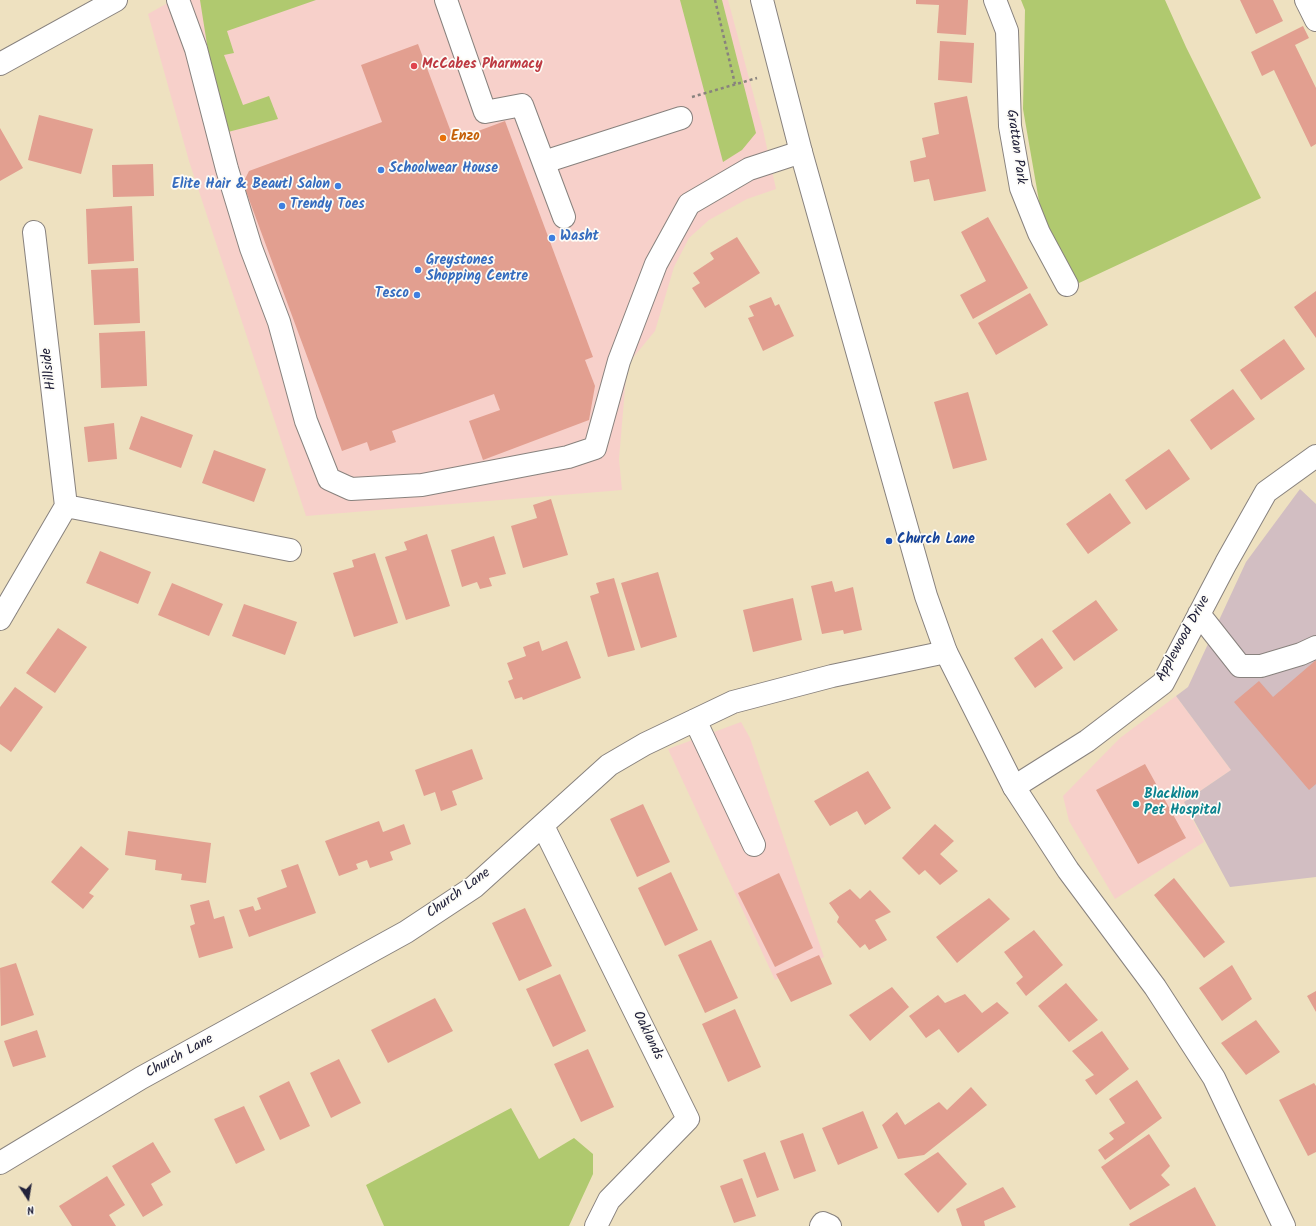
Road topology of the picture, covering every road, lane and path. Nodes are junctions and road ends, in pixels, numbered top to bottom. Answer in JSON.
{"nodes":[{"id":1,"x":116,"y":0,"type":"edge"},
{"id":2,"x":178,"y":0,"type":"edge"},
{"id":3,"x":446,"y":0,"type":"edge"},
{"id":4,"x":715,"y":0,"type":"edge"},
{"id":5,"x":996,"y":0,"type":"edge"},
{"id":6,"x":1306,"y":0,"type":"edge"},
{"id":7,"x":767,"y":1,"type":"edge"},
{"id":8,"x":1316,"y":20,"type":"edge"},
{"id":9,"x":0,"y":64,"type":"edge"},
{"id":10,"x":780,"y":71,"type":"junction"},
{"id":11,"x":735,"y":84,"type":"junction"},
{"id":12,"x":690,"y":97,"type":"dead end"},
{"id":13,"x":681,"y":118,"type":"dead end"},
{"id":14,"x":801,"y":152,"type":"junction"},
{"id":15,"x":544,"y":162,"type":"junction"},
{"id":16,"x":564,"y":217,"type":"dead end"},
{"id":17,"x":34,"y":232,"type":"dead end"},
{"id":18,"x":1066,"y":285,"type":"dead end"},
{"id":19,"x":1316,"y":456,"type":"edge"},
{"id":20,"x":66,"y":506,"type":"junction"},
{"id":21,"x":290,"y":550,"type":"dead end"},
{"id":22,"x":1199,"y":614,"type":"junction"},
{"id":23,"x":0,"y":619,"type":"edge"},
{"id":24,"x":1316,"y":647,"type":"edge"},
{"id":25,"x":946,"y":652,"type":"junction"},
{"id":26,"x":695,"y":720,"type":"junction"},
{"id":27,"x":1014,"y":787,"type":"junction"},
{"id":28,"x":543,"y":826,"type":"junction"},
{"id":29,"x":754,"y":845,"type":"dead end"},
{"id":30,"x":0,"y":1163,"type":"edge"},
{"id":31,"x":596,"y":1226,"type":"edge"},
{"id":32,"x":821,"y":1226,"type":"edge"},
{"id":33,"x":830,"y":1226,"type":"edge"},
{"id":34,"x":1284,"y":1226,"type":"edge"}],
"edges":[{"from":1,"to":9,"type":"street"},
{"from":2,"to":14,"type":"street"},
{"from":3,"to":15,"type":"street"},
{"from":4,"to":11,"type":"path"},
{"from":5,"to":18,"type":"street","name":"Grattan Park"},
{"from":6,"to":8,"type":"street"},
{"from":7,"to":10,"type":"street"},
{"from":10,"to":11,"type":"path"},
{"from":10,"to":14,"type":"street"},
{"from":11,"to":12,"type":"path"},
{"from":13,"to":15,"type":"street"},
{"from":14,"to":25,"type":"street"},
{"from":15,"to":16,"type":"street"},
{"from":17,"to":20,"type":"street","name":"Hillside"},
{"from":19,"to":22,"type":"street","name":"Applewood Drive"},
{"from":20,"to":21,"type":"street"},
{"from":20,"to":23,"type":"street"},
{"from":22,"to":24,"type":"street"},
{"from":22,"to":27,"type":"street","name":"Applewood Drive"},
{"from":25,"to":26,"type":"street","name":"Church Lane"},
{"from":25,"to":27,"type":"street"},
{"from":26,"to":28,"type":"street","name":"Church Lane"},
{"from":26,"to":29,"type":"street"},
{"from":27,"to":34,"type":"street"},
{"from":28,"to":30,"type":"street","name":"Church Lane"},
{"from":28,"to":31,"type":"street","name":"Oaklands"},
{"from":32,"to":33,"type":"street"}]}
